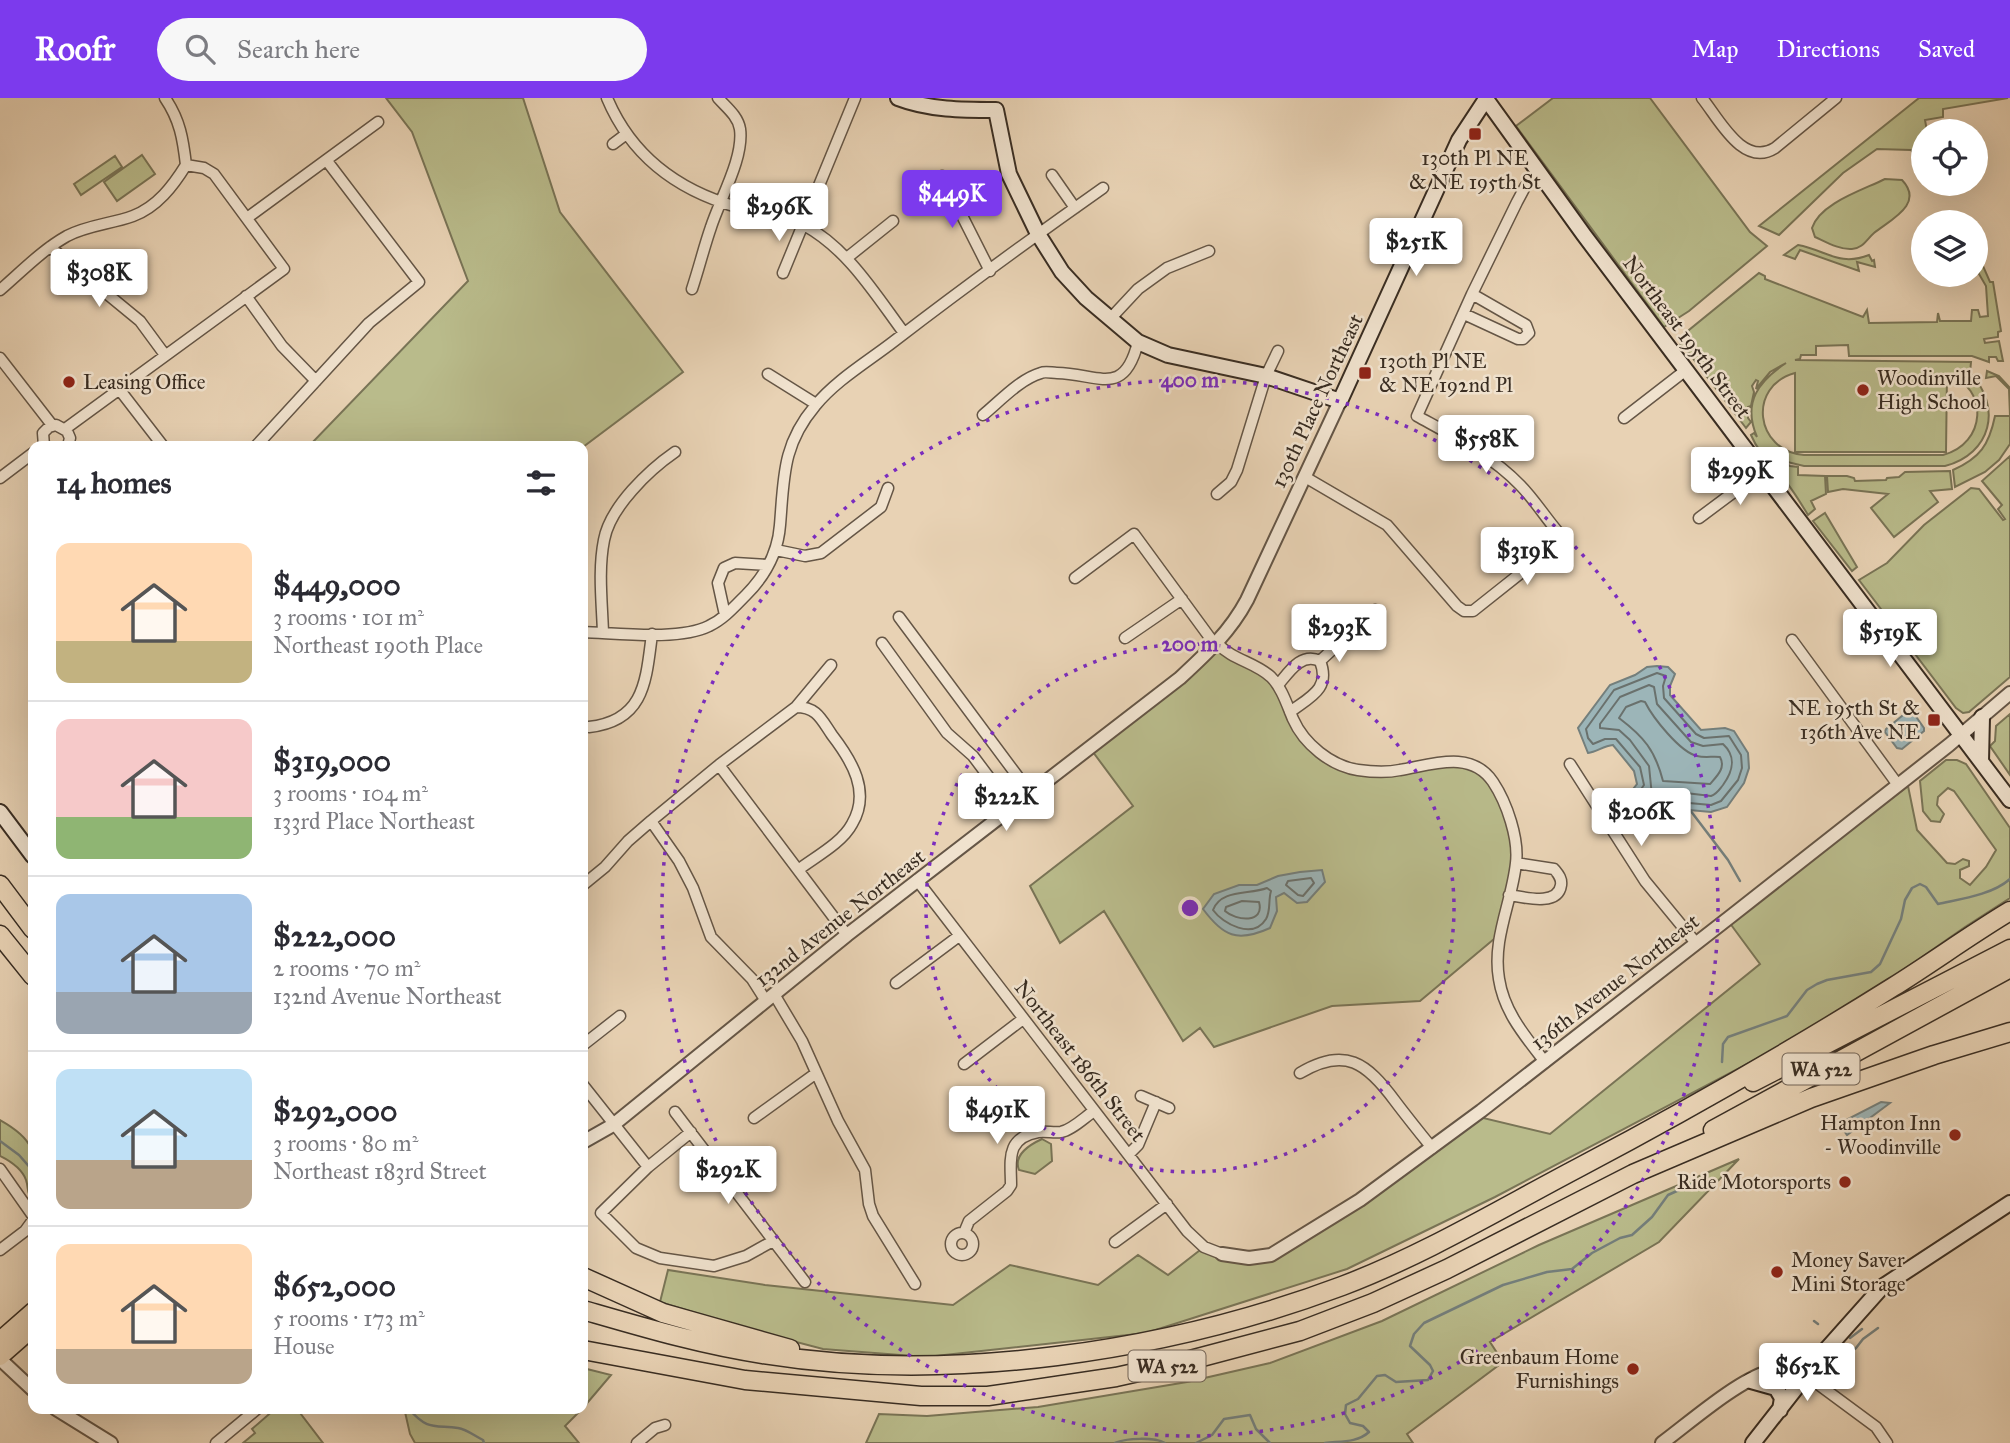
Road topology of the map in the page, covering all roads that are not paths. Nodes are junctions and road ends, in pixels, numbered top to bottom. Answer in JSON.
{"nodes":[{"id":1,"x":164,"y":98,"type":"edge"},
{"id":2,"x":607,"y":98,"type":"edge"},
{"id":3,"x":718,"y":98,"type":"edge"},
{"id":4,"x":855,"y":98,"type":"edge"},
{"id":5,"x":898,"y":98,"type":"edge"},
{"id":6,"x":1486,"y":98,"type":"edge"},
{"id":7,"x":1702,"y":98,"type":"edge"},
{"id":8,"x":1835,"y":98,"type":"edge"},
{"id":9,"x":996,"y":104,"type":"edge"},
{"id":10,"x":379,"y":122,"type":"dead end"},
{"id":11,"x":625,"y":135,"type":"junction"},
{"id":12,"x":613,"y":144,"type":"dead end"},
{"id":13,"x":327,"y":161,"type":"junction"},
{"id":14,"x":186,"y":165,"type":"junction"},
{"id":15,"x":1538,"y":172,"type":"junction"},
{"id":16,"x":1052,"y":175,"type":"dead end"},
{"id":17,"x":942,"y":176,"type":"dead end"},
{"id":18,"x":1103,"y":188,"type":"dead end"},
{"id":19,"x":720,"y":202,"type":"junction"},
{"id":20,"x":1075,"y":208,"type":"junction"},
{"id":21,"x":247,"y":218,"type":"junction"},
{"id":22,"x":892,"y":221,"type":"dead end"},
{"id":23,"x":803,"y":224,"type":"junction"},
{"id":24,"x":1038,"y":234,"type":"junction"},
{"id":25,"x":50,"y":247,"type":"junction"},
{"id":26,"x":1209,"y":251,"type":"dead end"},
{"id":27,"x":848,"y":257,"type":"junction"},
{"id":28,"x":990,"y":271,"type":"junction"},
{"id":29,"x":783,"y":273,"type":"dead end"},
{"id":30,"x":692,"y":289,"type":"dead end"},
{"id":31,"x":0,"y":290,"type":"edge"},
{"id":32,"x":1472,"y":294,"type":"junction"},
{"id":33,"x":246,"y":296,"type":"junction"},
{"id":34,"x":1464,"y":314,"type":"junction"},
{"id":35,"x":1110,"y":318,"type":"junction"},
{"id":36,"x":904,"y":333,"type":"junction"},
{"id":37,"x":1138,"y":342,"type":"junction"},
{"id":38,"x":1278,"y":351,"type":"dead end"},
{"id":39,"x":166,"y":355,"type":"junction"},
{"id":40,"x":0,"y":358,"type":"edge"},
{"id":41,"x":1686,"y":370,"type":"junction"},
{"id":42,"x":768,"y":374,"type":"dead end"},
{"id":43,"x":1266,"y":376,"type":"junction"},
{"id":44,"x":316,"y":381,"type":"junction"},
{"id":45,"x":119,"y":389,"type":"junction"},
{"id":46,"x":1340,"y":401,"type":"junction"},
{"id":47,"x":816,"y":404,"type":"junction"},
{"id":48,"x":983,"y":415,"type":"dead end"},
{"id":49,"x":1624,"y":418,"type":"dead end"},
{"id":50,"x":52,"y":425,"type":"junction"},
{"id":51,"x":65,"y":429,"type":"junction"},
{"id":52,"x":43,"y":441,"type":"edge"},
{"id":53,"x":68,"y":441,"type":"edge"},
{"id":54,"x":159,"y":441,"type":"edge"},
{"id":55,"x":261,"y":441,"type":"edge"},
{"id":56,"x":675,"y":452,"type":"dead end"},
{"id":57,"x":28,"y":457,"type":"edge"},
{"id":58,"x":1762,"y":471,"type":"junction"},
{"id":59,"x":1305,"y":477,"type":"junction"},
{"id":60,"x":0,"y":478,"type":"edge"},
{"id":61,"x":888,"y":488,"type":"dead end"},
{"id":62,"x":1217,"y":494,"type":"dead end"},
{"id":63,"x":1699,"y":518,"type":"dead end"},
{"id":64,"x":776,"y":550,"type":"junction"},
{"id":65,"x":768,"y":565,"type":"junction"},
{"id":66,"x":1075,"y":578,"type":"dead end"},
{"id":67,"x":1182,"y":599,"type":"junction"},
{"id":68,"x":1375,"y":610,"type":"dead end"},
{"id":69,"x":725,"y":615,"type":"junction"},
{"id":70,"x":899,"y":617,"type":"dead end"},
{"id":71,"x":588,"y":632,"type":"edge"},
{"id":72,"x":603,"y":633,"type":"junction"},
{"id":73,"x":652,"y":634,"type":"junction"},
{"id":74,"x":1125,"y":638,"type":"dead end"},
{"id":75,"x":1792,"y":640,"type":"dead end"},
{"id":76,"x":882,"y":643,"type":"dead end"},
{"id":77,"x":1217,"y":645,"type":"junction"},
{"id":78,"x":1320,"y":661,"type":"junction"},
{"id":79,"x":831,"y":665,"type":"dead end"},
{"id":80,"x":1278,"y":685,"type":"junction"},
{"id":81,"x":2010,"y":693,"type":"edge"},
{"id":82,"x":796,"y":707,"type":"junction"},
{"id":83,"x":1290,"y":712,"type":"junction"},
{"id":84,"x":1982,"y":717,"type":"junction"},
{"id":85,"x":589,"y":727,"type":"dead end"},
{"id":86,"x":1961,"y":734,"type":"junction"},
{"id":87,"x":1981,"y":761,"type":"junction"},
{"id":88,"x":1570,"y":764,"type":"dead end"},
{"id":89,"x":719,"y":765,"type":"junction"},
{"id":90,"x":1898,"y":785,"type":"junction"},
{"id":91,"x":1030,"y":793,"type":"junction"},
{"id":92,"x":2010,"y":800,"type":"edge"},
{"id":93,"x":1012,"y":808,"type":"junction"},
{"id":94,"x":0,"y":811,"type":"edge"},
{"id":95,"x":651,"y":821,"type":"junction"},
{"id":96,"x":28,"y":849,"type":"edge"},
{"id":97,"x":1516,"y":863,"type":"junction"},
{"id":98,"x":798,"y":870,"type":"junction"},
{"id":99,"x":588,"y":880,"type":"edge"},
{"id":100,"x":917,"y":880,"type":"junction"},
{"id":101,"x":0,"y":885,"type":"edge"},
{"id":102,"x":1509,"y":895,"type":"junction"},
{"id":103,"x":2010,"y":911,"type":"edge"},
{"id":104,"x":28,"y":922,"type":"edge"},
{"id":105,"x":0,"y":935,"type":"edge"},
{"id":106,"x":847,"y":935,"type":"junction"},
{"id":107,"x":959,"y":936,"type":"junction"},
{"id":108,"x":1696,"y":943,"type":"junction"},
{"id":109,"x":2010,"y":949,"type":"edge"},
{"id":110,"x":2010,"y":968,"type":"edge"},
{"id":111,"x":28,"y":970,"type":"edge"},
{"id":112,"x":896,"y":983,"type":"dead end"},
{"id":113,"x":770,"y":997,"type":"junction"},
{"id":114,"x":621,"y":1016,"type":"dead end"},
{"id":115,"x":1023,"y":1020,"type":"junction"},
{"id":116,"x":2010,"y":1032,"type":"edge"},
{"id":117,"x":588,"y":1041,"type":"edge"},
{"id":118,"x":1545,"y":1062,"type":"junction"},
{"id":119,"x":964,"y":1064,"type":"dead end"},
{"id":120,"x":1300,"y":1073,"type":"dead end"},
{"id":121,"x":815,"y":1074,"type":"junction"},
{"id":122,"x":588,"y":1092,"type":"edge"},
{"id":123,"x":1141,"y":1096,"type":"dead end"},
{"id":124,"x":1156,"y":1102,"type":"junction"},
{"id":125,"x":1169,"y":1108,"type":"dead end"},
{"id":126,"x":1094,"y":1111,"type":"junction"},
{"id":127,"x":676,"y":1112,"type":"dead end"},
{"id":128,"x":754,"y":1118,"type":"dead end"},
{"id":129,"x":613,"y":1125,"type":"junction"},
{"id":130,"x":691,"y":1132,"type":"junction"},
{"id":131,"x":1645,"y":1133,"type":"junction"},
{"id":132,"x":588,"y":1139,"type":"edge"},
{"id":133,"x":1432,"y":1148,"type":"junction"},
{"id":134,"x":1129,"y":1154,"type":"junction"},
{"id":135,"x":648,"y":1167,"type":"junction"},
{"id":136,"x":0,"y":1169,"type":"edge"},
{"id":137,"x":1633,"y":1174,"type":"junction"},
{"id":138,"x":2010,"y":1203,"type":"edge"},
{"id":139,"x":1167,"y":1205,"type":"junction"},
{"id":140,"x":28,"y":1211,"type":"edge"},
{"id":141,"x":28,"y":1226,"type":"edge"},
{"id":142,"x":964,"y":1233,"type":"dead end"},
{"id":143,"x":773,"y":1241,"type":"junction"},
{"id":144,"x":1115,"y":1242,"type":"dead end"},
{"id":145,"x":0,"y":1250,"type":"edge"},
{"id":146,"x":1222,"y":1254,"type":"joint"},
{"id":147,"x":588,"y":1279,"type":"edge"},
{"id":148,"x":805,"y":1282,"type":"dead end"},
{"id":149,"x":915,"y":1284,"type":"dead end"},
{"id":150,"x":588,"y":1311,"type":"edge"},
{"id":151,"x":28,"y":1315,"type":"edge"},
{"id":152,"x":28,"y":1333,"type":"edge"},
{"id":153,"x":0,"y":1340,"type":"edge"},
{"id":154,"x":588,"y":1341,"type":"edge"},
{"id":155,"x":588,"y":1351,"type":"edge"},
{"id":156,"x":0,"y":1358,"type":"edge"},
{"id":157,"x":841,"y":1363,"type":"junction"},
{"id":158,"x":666,"y":1364,"type":"junction"},
{"id":159,"x":1807,"y":1376,"type":"junction"},
{"id":160,"x":1751,"y":1381,"type":"junction"},
{"id":161,"x":28,"y":1385,"type":"edge"},
{"id":162,"x":1780,"y":1410,"type":"junction"},
{"id":163,"x":64,"y":1414,"type":"edge"},
{"id":164,"x":251,"y":1414,"type":"edge"},
{"id":165,"x":665,"y":1425,"type":"dead end"},
{"id":166,"x":111,"y":1443,"type":"edge"},
{"id":167,"x":216,"y":1443,"type":"edge"},
{"id":168,"x":636,"y":1443,"type":"edge"},
{"id":169,"x":1662,"y":1443,"type":"edge"},
{"id":170,"x":1754,"y":1443,"type":"edge"},
{"id":171,"x":1887,"y":1443,"type":"edge"}],
"edges":[{"from":1,"to":14,"type":"street"},
{"from":2,"to":11,"type":"street"},
{"from":3,"to":19,"type":"street"},
{"from":4,"to":23,"type":"street"},
{"from":5,"to":9,"type":"main road"},
{"from":6,"to":15,"type":"main road","name":"Northeast 195th Street"},
{"from":6,"to":46,"type":"main road","name":"130th Place Northeast"},
{"from":7,"to":8,"type":"street"},
{"from":9,"to":24,"type":"main road"},
{"from":10,"to":13,"type":"street"},
{"from":11,"to":12,"type":"street"},
{"from":11,"to":19,"type":"street"},
{"from":13,"to":21,"type":"street"},
{"from":13,"to":44,"type":"street"},
{"from":14,"to":21,"type":"street"},
{"from":14,"to":25,"type":"street"},
{"from":15,"to":32,"type":"street"},
{"from":15,"to":41,"type":"main road","name":"Northeast 195th Street"},
{"from":16,"to":20,"type":"street"},
{"from":17,"to":28,"type":"street"},
{"from":18,"to":20,"type":"street"},
{"from":19,"to":23,"type":"street"},
{"from":19,"to":30,"type":"street"},
{"from":20,"to":24,"type":"street"},
{"from":21,"to":33,"type":"street"},
{"from":22,"to":27,"type":"street"},
{"from":23,"to":27,"type":"street"},
{"from":23,"to":29,"type":"street"},
{"from":24,"to":28,"type":"street"},
{"from":24,"to":35,"type":"main road"},
{"from":25,"to":31,"type":"street"},
{"from":25,"to":39,"type":"street"},
{"from":26,"to":35,"type":"street"},
{"from":27,"to":36,"type":"street"},
{"from":28,"to":36,"type":"street"},
{"from":32,"to":34,"type":"street"},
{"from":32,"to":34,"type":"street"},
{"from":33,"to":39,"type":"street"},
{"from":33,"to":44,"type":"street"},
{"from":34,"to":59,"type":"street"},
{"from":35,"to":37,"type":"main road"},
{"from":36,"to":47,"type":"street"},
{"from":37,"to":43,"type":"main road"},
{"from":37,"to":48,"type":"street"},
{"from":38,"to":43,"type":"street"},
{"from":39,"to":45,"type":"street"},
{"from":40,"to":50,"type":"street"},
{"from":41,"to":49,"type":"street"},
{"from":41,"to":58,"type":"main road","name":"Northeast 195th Street"},
{"from":42,"to":47,"type":"street"},
{"from":43,"to":46,"type":"main road"},
{"from":43,"to":62,"type":"street"},
{"from":44,"to":55,"type":"street"},
{"from":45,"to":51,"type":"street"},
{"from":45,"to":54,"type":"street"},
{"from":46,"to":59,"type":"street","name":"130th Place Northeast"},
{"from":47,"to":64,"type":"street"},
{"from":50,"to":51,"type":"street"},
{"from":50,"to":52,"type":"street"},
{"from":51,"to":53,"type":"street"},
{"from":56,"to":72,"type":"street"},
{"from":57,"to":60,"type":"street"},
{"from":58,"to":63,"type":"street"},
{"from":58,"to":86,"type":"main road","name":"Northeast 195th Street"},
{"from":59,"to":77,"type":"street","name":"130th Place Northeast"},
{"from":61,"to":64,"type":"street"},
{"from":64,"to":65,"type":"street"},
{"from":65,"to":69,"type":"street"},
{"from":65,"to":69,"type":"street"},
{"from":66,"to":67,"type":"street"},
{"from":67,"to":74,"type":"street"},
{"from":67,"to":77,"type":"street"},
{"from":68,"to":78,"type":"street"},
{"from":69,"to":73,"type":"street"},
{"from":70,"to":91,"type":"street"},
{"from":71,"to":72,"type":"street"},
{"from":72,"to":73,"type":"street"},
{"from":73,"to":85,"type":"street"},
{"from":75,"to":90,"type":"street"},
{"from":76,"to":93,"type":"street"},
{"from":77,"to":80,"type":"street"},
{"from":77,"to":91,"type":"street","name":"132nd Avenue Northeast"},
{"from":78,"to":80,"type":"street"},
{"from":78,"to":83,"type":"street"},
{"from":79,"to":82,"type":"street"},
{"from":80,"to":83,"type":"street"},
{"from":81,"to":84,"type":"street","name":"136th Avenue Northeast"},
{"from":82,"to":89,"type":"street"},
{"from":82,"to":98,"type":"street"},
{"from":83,"to":97,"type":"street"},
{"from":84,"to":86,"type":"street","name":"136th Avenue Northeast"},
{"from":84,"to":87,"type":"main road"},
{"from":86,"to":87,"type":"main road","name":"Northeast 195th Street"},
{"from":86,"to":90,"type":"street","name":"136th Avenue Northeast"},
{"from":87,"to":92,"type":"main road","name":"Northeast 195th Street"},
{"from":88,"to":108,"type":"street"},
{"from":89,"to":95,"type":"street"},
{"from":89,"to":98,"type":"street"},
{"from":90,"to":108,"type":"street","name":"136th Avenue Northeast"},
{"from":91,"to":93,"type":"street","name":"132nd Avenue Northeast"},
{"from":93,"to":100,"type":"street","name":"132nd Avenue Northeast"},
{"from":94,"to":96,"type":"main road"},
{"from":95,"to":99,"type":"street"},
{"from":95,"to":113,"type":"street"},
{"from":97,"to":102,"type":"street"},
{"from":97,"to":102,"type":"street"},
{"from":98,"to":106,"type":"street"},
{"from":100,"to":106,"type":"street","name":"132nd Avenue Northeast"},
{"from":100,"to":107,"type":"street","name":"Northeast 186th Street"},
{"from":101,"to":104,"type":"highway"},
{"from":102,"to":118,"type":"street"},
{"from":103,"to":131,"type":"highway"},
{"from":105,"to":111,"type":"highway"},
{"from":106,"to":113,"type":"street","name":"132nd Avenue Northeast"},
{"from":107,"to":112,"type":"street"},
{"from":107,"to":115,"type":"street","name":"Northeast 186th Street"},
{"from":108,"to":118,"type":"street","name":"136th Avenue Northeast"},
{"from":109,"to":131,"type":"highway","number":"WA 522"},
{"from":110,"to":137,"type":"highway","number":"WA 522"},
{"from":113,"to":121,"type":"street"},
{"from":113,"to":129,"type":"street","name":"132nd Avenue Northeast"},
{"from":114,"to":117,"type":"street"},
{"from":115,"to":119,"type":"street"},
{"from":115,"to":126,"type":"street","name":"Northeast 186th Street"},
{"from":116,"to":137,"type":"highway"},
{"from":118,"to":133,"type":"street","name":"136th Avenue Northeast"},
{"from":120,"to":133,"type":"street"},
{"from":121,"to":128,"type":"street"},
{"from":121,"to":149,"type":"street"},
{"from":122,"to":129,"type":"street"},
{"from":123,"to":124,"type":"street"},
{"from":124,"to":125,"type":"street"},
{"from":124,"to":134,"type":"street"},
{"from":126,"to":134,"type":"street","name":"Northeast 186th Street"},
{"from":126,"to":142,"type":"street"},
{"from":127,"to":130,"type":"street"},
{"from":129,"to":132,"type":"street","name":"132nd Avenue Northeast"},
{"from":129,"to":135,"type":"street"},
{"from":130,"to":135,"type":"street"},
{"from":130,"to":143,"type":"street"},
{"from":131,"to":157,"type":"highway","number":"WA 522"},
{"from":133,"to":146,"type":"street","name":"136th Avenue Northeast"},
{"from":134,"to":139,"type":"street","name":"Northeast 186th Street"},
{"from":135,"to":143,"type":"street"},
{"from":136,"to":140,"type":"street"},
{"from":137,"to":158,"type":"highway","number":"WA 522"},
{"from":138,"to":159,"type":"main road"},
{"from":139,"to":144,"type":"street"},
{"from":139,"to":146,"type":"street","name":"Northeast 186th Street"},
{"from":141,"to":145,"type":"street"},
{"from":143,"to":148,"type":"street"},
{"from":147,"to":157,"type":"highway"},
{"from":150,"to":157,"type":"highway","number":"WA 522"},
{"from":151,"to":153,"type":"main road"},
{"from":152,"to":156,"type":"main road"},
{"from":154,"to":158,"type":"highway","number":"WA 522"},
{"from":155,"to":158,"type":"highway"},
{"from":156,"to":161,"type":"street"},
{"from":159,"to":160,"type":"street"},
{"from":159,"to":162,"type":"main road"},
{"from":159,"to":171,"type":"street"},
{"from":160,"to":162,"type":"main road"},
{"from":160,"to":169,"type":"street"},
{"from":162,"to":170,"type":"main road"},
{"from":163,"to":166,"type":"street"},
{"from":164,"to":167,"type":"street"},
{"from":165,"to":168,"type":"street"}]}
